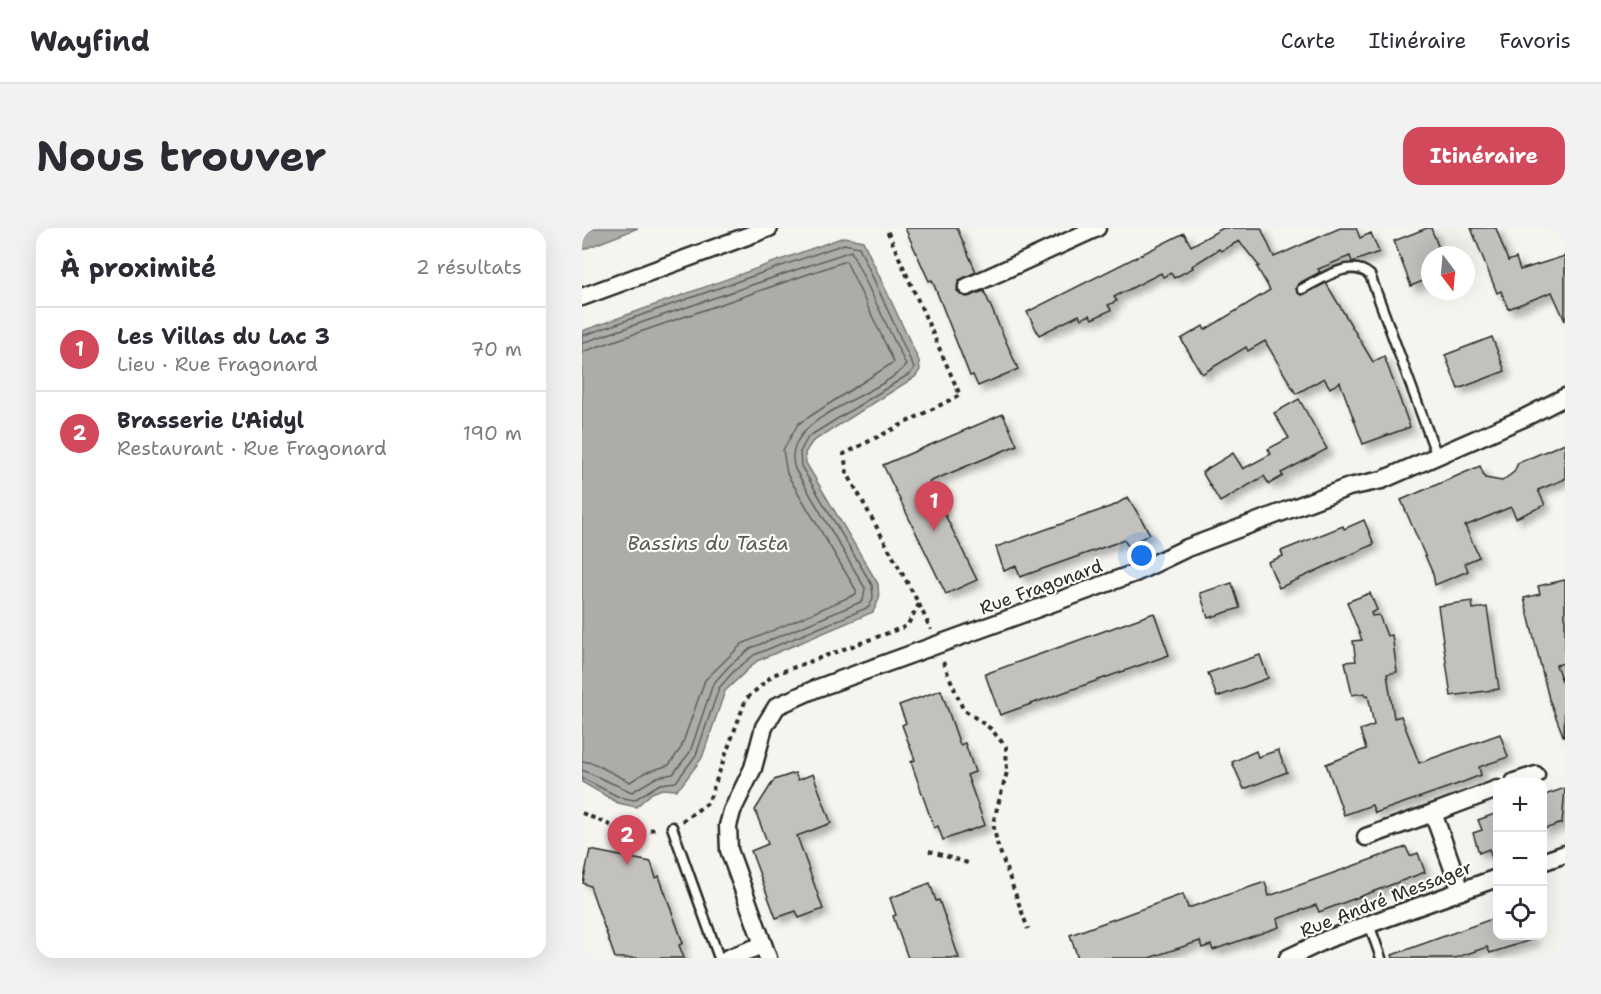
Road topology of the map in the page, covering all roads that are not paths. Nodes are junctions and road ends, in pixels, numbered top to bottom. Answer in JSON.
{"nodes":[{"id":1,"x":769,"y":228,"type":"edge"},
{"id":2,"x":1097,"y":228,"type":"edge"},
{"id":3,"x":967,"y":287,"type":"dead end"},
{"id":4,"x":1302,"y":289,"type":"dead end"},
{"id":5,"x":582,"y":297,"type":"edge"},
{"id":6,"x":1565,"y":397,"type":"edge"},
{"id":7,"x":1437,"y":456,"type":"junction"},
{"id":8,"x":1536,"y":774,"type":"dead end"},
{"id":9,"x":1526,"y":778,"type":"edge"},
{"id":10,"x":1493,"y":790,"type":"edge"},
{"id":11,"x":1433,"y":813,"type":"junction"},
{"id":12,"x":672,"y":827,"type":"road end"},
{"id":13,"x":1366,"y":837,"type":"dead end"},
{"id":14,"x":1565,"y":854,"type":"edge"},
{"id":15,"x":1547,"y":860,"type":"edge"},
{"id":16,"x":1493,"y":879,"type":"edge"},
{"id":17,"x":1461,"y":891,"type":"junction"},
{"id":18,"x":1369,"y":924,"type":"junction"},
{"id":19,"x":766,"y":952,"type":"edge"},
{"id":20,"x":719,"y":958,"type":"edge"},
{"id":21,"x":728,"y":958,"type":"edge"},
{"id":22,"x":1288,"y":958,"type":"edge"},
{"id":23,"x":1381,"y":958,"type":"edge"}],
"edges":[{"from":1,"to":5,"type":"street"},
{"from":2,"to":3,"type":"street"},
{"from":4,"to":7,"type":"lane"},
{"from":6,"to":7,"type":"street","name":"Rue Fragonard"},
{"from":7,"to":19,"type":"street","name":"Rue Fragonard"},
{"from":8,"to":9,"type":"street"},
{"from":10,"to":11,"type":"street"},
{"from":11,"to":13,"type":"street"},
{"from":11,"to":17,"type":"street"},
{"from":12,"to":20,"type":"lane"},
{"from":14,"to":15,"type":"street"},
{"from":16,"to":17,"type":"street","name":"Rue André Messager"},
{"from":17,"to":18,"type":"street","name":"Rue André Messager"},
{"from":18,"to":22,"type":"street","name":"Rue André Messager"},
{"from":18,"to":23,"type":"lane"},
{"from":19,"to":21,"type":"street"}]}
